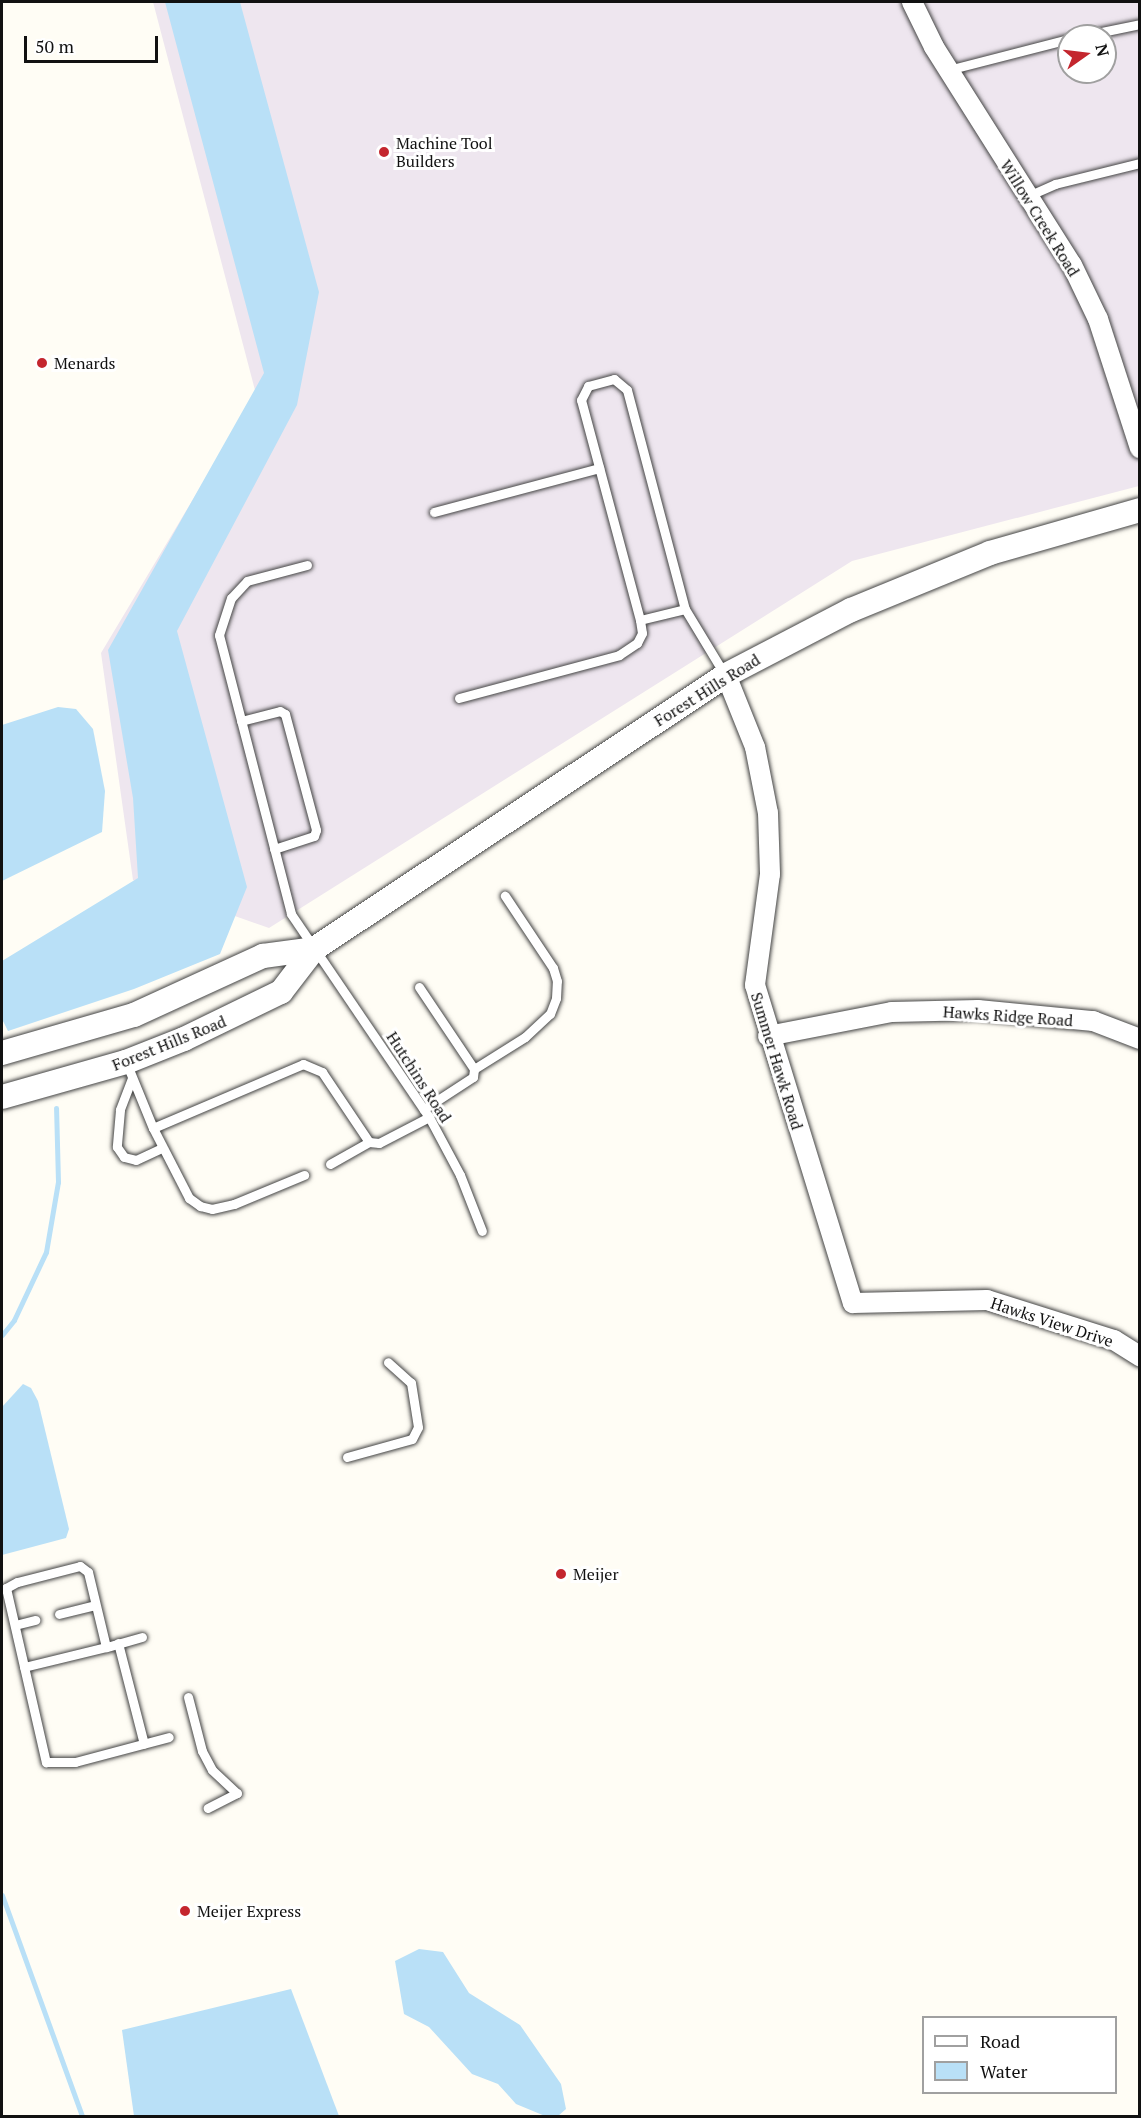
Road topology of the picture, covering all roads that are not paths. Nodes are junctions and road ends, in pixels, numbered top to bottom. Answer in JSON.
{"nodes":[{"id":1,"x":912,"y":2,"type":"edge"},
{"id":2,"x":1140,"y":24,"type":"edge"},
{"id":3,"x":1117,"y":29,"type":"edge"},
{"id":4,"x":1057,"y":42,"type":"edge"},
{"id":5,"x":948,"y":70,"type":"junction"},
{"id":6,"x":1140,"y":163,"type":"edge"},
{"id":7,"x":1028,"y":196,"type":"junction"},
{"id":8,"x":1140,"y":448,"type":"edge"},
{"id":9,"x":599,"y":468,"type":"junction"},
{"id":10,"x":1140,"y":510,"type":"edge"},
{"id":11,"x":434,"y":512,"type":"dead end"},
{"id":12,"x":307,"y":565,"type":"dead end"},
{"id":13,"x":686,"y":609,"type":"junction"},
{"id":14,"x":640,"y":620,"type":"junction"},
{"id":15,"x":726,"y":675,"type":"junction"},
{"id":16,"x":459,"y":698,"type":"dead end"},
{"id":17,"x":241,"y":721,"type":"junction"},
{"id":18,"x":274,"y":849,"type":"junction"},
{"id":19,"x":505,"y":896,"type":"dead end"},
{"id":20,"x":314,"y":950,"type":"junction"},
{"id":21,"x":419,"y":987,"type":"dead end"},
{"id":22,"x":768,"y":1036,"type":"junction"},
{"id":23,"x":1140,"y":1039,"type":"edge"},
{"id":24,"x":2,"y":1053,"type":"edge"},
{"id":25,"x":474,"y":1069,"type":"junction"},
{"id":26,"x":129,"y":1070,"type":"junction"},
{"id":27,"x":2,"y":1097,"type":"edge"},
{"id":28,"x":426,"y":1113,"type":"junction"},
{"id":29,"x":153,"y":1128,"type":"junction"},
{"id":30,"x":369,"y":1142,"type":"junction"},
{"id":31,"x":162,"y":1148,"type":"junction"},
{"id":32,"x":330,"y":1164,"type":"dead end"},
{"id":33,"x":304,"y":1175,"type":"dead end"},
{"id":34,"x":482,"y":1231,"type":"dead end"},
{"id":35,"x":853,"y":1303,"type":"joint"},
{"id":36,"x":1140,"y":1356,"type":"edge"},
{"id":37,"x":388,"y":1362,"type":"dead end"},
{"id":38,"x":347,"y":1456,"type":"dead end"},
{"id":39,"x":95,"y":1605,"type":"junction"},
{"id":40,"x":59,"y":1614,"type":"dead end"},
{"id":41,"x":35,"y":1620,"type":"dead end"},
{"id":42,"x":15,"y":1625,"type":"junction"},
{"id":43,"x":142,"y":1637,"type":"dead end"},
{"id":44,"x":118,"y":1643,"type":"junction"},
{"id":45,"x":106,"y":1647,"type":"junction"},
{"id":46,"x":24,"y":1666,"type":"junction"},
{"id":47,"x":188,"y":1698,"type":"dead end"},
{"id":48,"x":168,"y":1737,"type":"dead end"},
{"id":49,"x":144,"y":1744,"type":"junction"},
{"id":50,"x":208,"y":1808,"type":"dead end"}],
"edges":[{"from":1,"to":5,"type":"street","name":"Willow Creek Road"},
{"from":2,"to":3,"type":"lane"},
{"from":4,"to":5,"type":"lane"},
{"from":5,"to":7,"type":"street","name":"Willow Creek Road"},
{"from":6,"to":7,"type":"lane"},
{"from":7,"to":8,"type":"street","name":"Willow Creek Road"},
{"from":9,"to":11,"type":"lane"},
{"from":9,"to":13,"type":"lane"},
{"from":9,"to":14,"type":"lane"},
{"from":10,"to":15,"type":"street","name":"Forest Hills Road"},
{"from":12,"to":17,"type":"lane","name":"Hutchins Road"},
{"from":13,"to":14,"type":"lane"},
{"from":13,"to":15,"type":"lane"},
{"from":14,"to":16,"type":"lane"},
{"from":15,"to":20,"type":"street","name":"Forest Hills Road"},
{"from":15,"to":22,"type":"street","name":"Summer Hawk Road"},
{"from":17,"to":18,"type":"lane","name":"Hutchins Road"},
{"from":17,"to":18,"type":"lane"},
{"from":18,"to":20,"type":"lane","name":"Hutchins Road"},
{"from":19,"to":25,"type":"lane"},
{"from":20,"to":24,"type":"street","name":"Forest Hills Road"},
{"from":20,"to":26,"type":"street","name":"Forest Hills Road"},
{"from":20,"to":28,"type":"lane","name":"Hutchins Road"},
{"from":21,"to":25,"type":"lane"},
{"from":22,"to":23,"type":"street","name":"Hawks Ridge Road"},
{"from":22,"to":35,"type":"street","name":"Summer Hawk Road"},
{"from":25,"to":28,"type":"lane"},
{"from":26,"to":27,"type":"street","name":"Forest Hills Road"},
{"from":26,"to":29,"type":"lane"},
{"from":26,"to":31,"type":"lane"},
{"from":28,"to":30,"type":"lane"},
{"from":28,"to":34,"type":"lane","name":"Hutchins Road"},
{"from":29,"to":30,"type":"lane"},
{"from":29,"to":31,"type":"lane"},
{"from":30,"to":32,"type":"lane"},
{"from":31,"to":33,"type":"lane"},
{"from":35,"to":36,"type":"street","name":"Hawks View Drive"},
{"from":37,"to":38,"type":"lane"},
{"from":39,"to":40,"type":"lane"},
{"from":39,"to":42,"type":"lane"},
{"from":39,"to":45,"type":"lane"},
{"from":41,"to":42,"type":"lane"},
{"from":42,"to":46,"type":"lane"},
{"from":43,"to":44,"type":"lane"},
{"from":44,"to":45,"type":"lane"},
{"from":44,"to":49,"type":"lane"},
{"from":45,"to":46,"type":"lane"},
{"from":46,"to":49,"type":"lane"},
{"from":47,"to":50,"type":"lane"},
{"from":48,"to":49,"type":"lane"}]}
